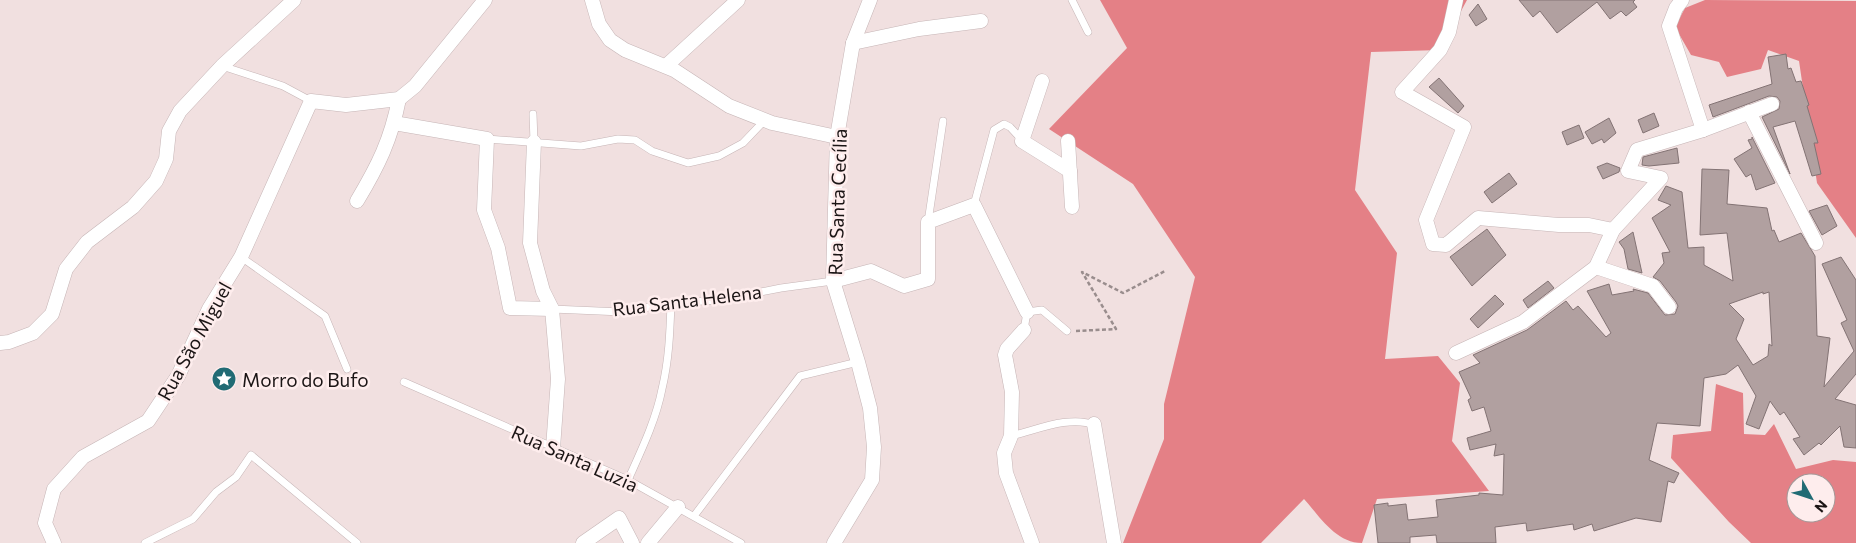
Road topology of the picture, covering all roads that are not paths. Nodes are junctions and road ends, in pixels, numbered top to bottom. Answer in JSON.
{"nodes":[{"id":1,"x":294,"y":0,"type":"edge"},
{"id":2,"x":485,"y":0,"type":"edge"},
{"id":3,"x":592,"y":0,"type":"edge"},
{"id":4,"x":738,"y":0,"type":"edge"},
{"id":5,"x":870,"y":0,"type":"edge"},
{"id":6,"x":1072,"y":0,"type":"edge"},
{"id":7,"x":1456,"y":0,"type":"edge"},
{"id":8,"x":1682,"y":0,"type":"edge"},
{"id":9,"x":981,"y":21,"type":"dead end"},
{"id":10,"x":1088,"y":32,"type":"dead end"},
{"id":11,"x":853,"y":43,"type":"junction"},
{"id":12,"x":222,"y":66,"type":"junction"},
{"id":13,"x":666,"y":66,"type":"junction"},
{"id":14,"x":1042,"y":81,"type":"dead end"},
{"id":15,"x":399,"y":99,"type":"junction"},
{"id":16,"x":311,"y":101,"type":"junction"},
{"id":17,"x":1772,"y":104,"type":"dead end"},
{"id":18,"x":1749,"y":112,"type":"junction"},
{"id":19,"x":533,"y":114,"type":"dead end"},
{"id":20,"x":765,"y":120,"type":"junction"},
{"id":21,"x":943,"y":121,"type":"dead end"},
{"id":22,"x":394,"y":123,"type":"junction"},
{"id":23,"x":1703,"y":130,"type":"junction"},
{"id":24,"x":837,"y":137,"type":"junction"},
{"id":25,"x":487,"y":139,"type":"junction"},
{"id":26,"x":1022,"y":141,"type":"junction"},
{"id":27,"x":1068,"y":141,"type":"dead end"},
{"id":28,"x":534,"y":142,"type":"junction"},
{"id":29,"x":1070,"y":171,"type":"junction"},
{"id":30,"x":357,"y":201,"type":"dead end"},
{"id":31,"x":974,"y":205,"type":"junction"},
{"id":32,"x":1072,"y":207,"type":"dead end"},
{"id":33,"x":928,"y":222,"type":"junction"},
{"id":34,"x":1613,"y":230,"type":"junction"},
{"id":35,"x":1816,"y":243,"type":"dead end"},
{"id":36,"x":241,"y":257,"type":"junction"},
{"id":37,"x":1596,"y":267,"type":"junction"},
{"id":38,"x":833,"y":281,"type":"junction"},
{"id":39,"x":671,"y":304,"type":"junction"},
{"id":40,"x":1669,"y":307,"type":"dead end"},
{"id":41,"x":552,"y":309,"type":"junction"},
{"id":42,"x":1027,"y":312,"type":"junction"},
{"id":43,"x":1024,"y":330,"type":"joint"},
{"id":44,"x":1067,"y":331,"type":"road end"},
{"id":45,"x":0,"y":342,"type":"edge"},
{"id":46,"x":1456,"y":353,"type":"dead end"},
{"id":47,"x":858,"y":362,"type":"junction"},
{"id":48,"x":347,"y":368,"type":"dead end"},
{"id":49,"x":404,"y":382,"type":"dead end"},
{"id":50,"x":1097,"y":426,"type":"joint"},
{"id":51,"x":1010,"y":436,"type":"junction"},
{"id":52,"x":553,"y":448,"type":"junction"},
{"id":53,"x":628,"y":480,"type":"junction"},
{"id":54,"x":678,"y":508,"type":"junction"},
{"id":55,"x":694,"y":516,"type":"junction"},
{"id":56,"x":54,"y":543,"type":"edge"},
{"id":57,"x":145,"y":543,"type":"edge"},
{"id":58,"x":357,"y":543,"type":"edge"},
{"id":59,"x":583,"y":543,"type":"edge"},
{"id":60,"x":632,"y":543,"type":"edge"},
{"id":61,"x":648,"y":543,"type":"edge"},
{"id":62,"x":741,"y":543,"type":"edge"},
{"id":63,"x":834,"y":543,"type":"edge"},
{"id":64,"x":1032,"y":543,"type":"edge"},
{"id":65,"x":1114,"y":543,"type":"edge"}],
"edges":[{"from":1,"to":12,"type":"street"},
{"from":2,"to":15,"type":"street"},
{"from":3,"to":13,"type":"street"},
{"from":4,"to":13,"type":"street"},
{"from":5,"to":11,"type":"street","name":"Rua Santa Cecília"},
{"from":6,"to":10,"type":"lane"},
{"from":7,"to":34,"type":"street"},
{"from":8,"to":23,"type":"street"},
{"from":9,"to":11,"type":"street"},
{"from":11,"to":24,"type":"street","name":"Rua Santa Cecília"},
{"from":12,"to":16,"type":"lane"},
{"from":12,"to":45,"type":"street"},
{"from":13,"to":20,"type":"street"},
{"from":14,"to":26,"type":"street"},
{"from":15,"to":16,"type":"street"},
{"from":15,"to":22,"type":"street"},
{"from":16,"to":36,"type":"street","name":"Rua São Miguel"},
{"from":17,"to":18,"type":"street"},
{"from":18,"to":23,"type":"street"},
{"from":18,"to":35,"type":"street"},
{"from":19,"to":28,"type":"lane"},
{"from":20,"to":24,"type":"street"},
{"from":20,"to":28,"type":"lane"},
{"from":21,"to":33,"type":"lane"},
{"from":22,"to":25,"type":"street"},
{"from":22,"to":30,"type":"street"},
{"from":23,"to":34,"type":"street"},
{"from":24,"to":38,"type":"street","name":"Rua Santa Cecília"},
{"from":25,"to":28,"type":"lane"},
{"from":25,"to":41,"type":"street","name":"Rua Santa Helena"},
{"from":26,"to":29,"type":"street"},
{"from":26,"to":31,"type":"lane"},
{"from":27,"to":29,"type":"street"},
{"from":28,"to":41,"type":"street"},
{"from":29,"to":32,"type":"street"},
{"from":31,"to":33,"type":"street"},
{"from":31,"to":42,"type":"street"},
{"from":33,"to":38,"type":"street"},
{"from":34,"to":37,"type":"street"},
{"from":36,"to":48,"type":"lane"},
{"from":36,"to":56,"type":"street","name":"Rua São Miguel"},
{"from":37,"to":40,"type":"street"},
{"from":37,"to":46,"type":"street"},
{"from":38,"to":39,"type":"lane","name":"Rua Santa Helena"},
{"from":38,"to":47,"type":"street","name":"Rua Santa Cecília"},
{"from":39,"to":41,"type":"lane","name":"Rua Santa Helena"},
{"from":39,"to":53,"type":"lane"},
{"from":41,"to":52,"type":"street"},
{"from":42,"to":43,"type":"lane"},
{"from":42,"to":44,"type":"lane"},
{"from":43,"to":51,"type":"street"},
{"from":47,"to":55,"type":"lane"},
{"from":47,"to":63,"type":"street","name":"Rua Santa Cecília"},
{"from":49,"to":52,"type":"lane","name":"Rua Santa Luzia"},
{"from":50,"to":51,"type":"lane"},
{"from":50,"to":65,"type":"street"},
{"from":51,"to":64,"type":"street"},
{"from":52,"to":53,"type":"lane","name":"Rua Santa Luzia"},
{"from":53,"to":54,"type":"lane","name":"Rua Santa Luzia"},
{"from":54,"to":55,"type":"lane","name":"Rua Santa Luzia"},
{"from":54,"to":61,"type":"street"},
{"from":55,"to":62,"type":"lane","name":"Rua Santa Luzia"},
{"from":57,"to":58,"type":"lane"},
{"from":59,"to":60,"type":"street"}]}
